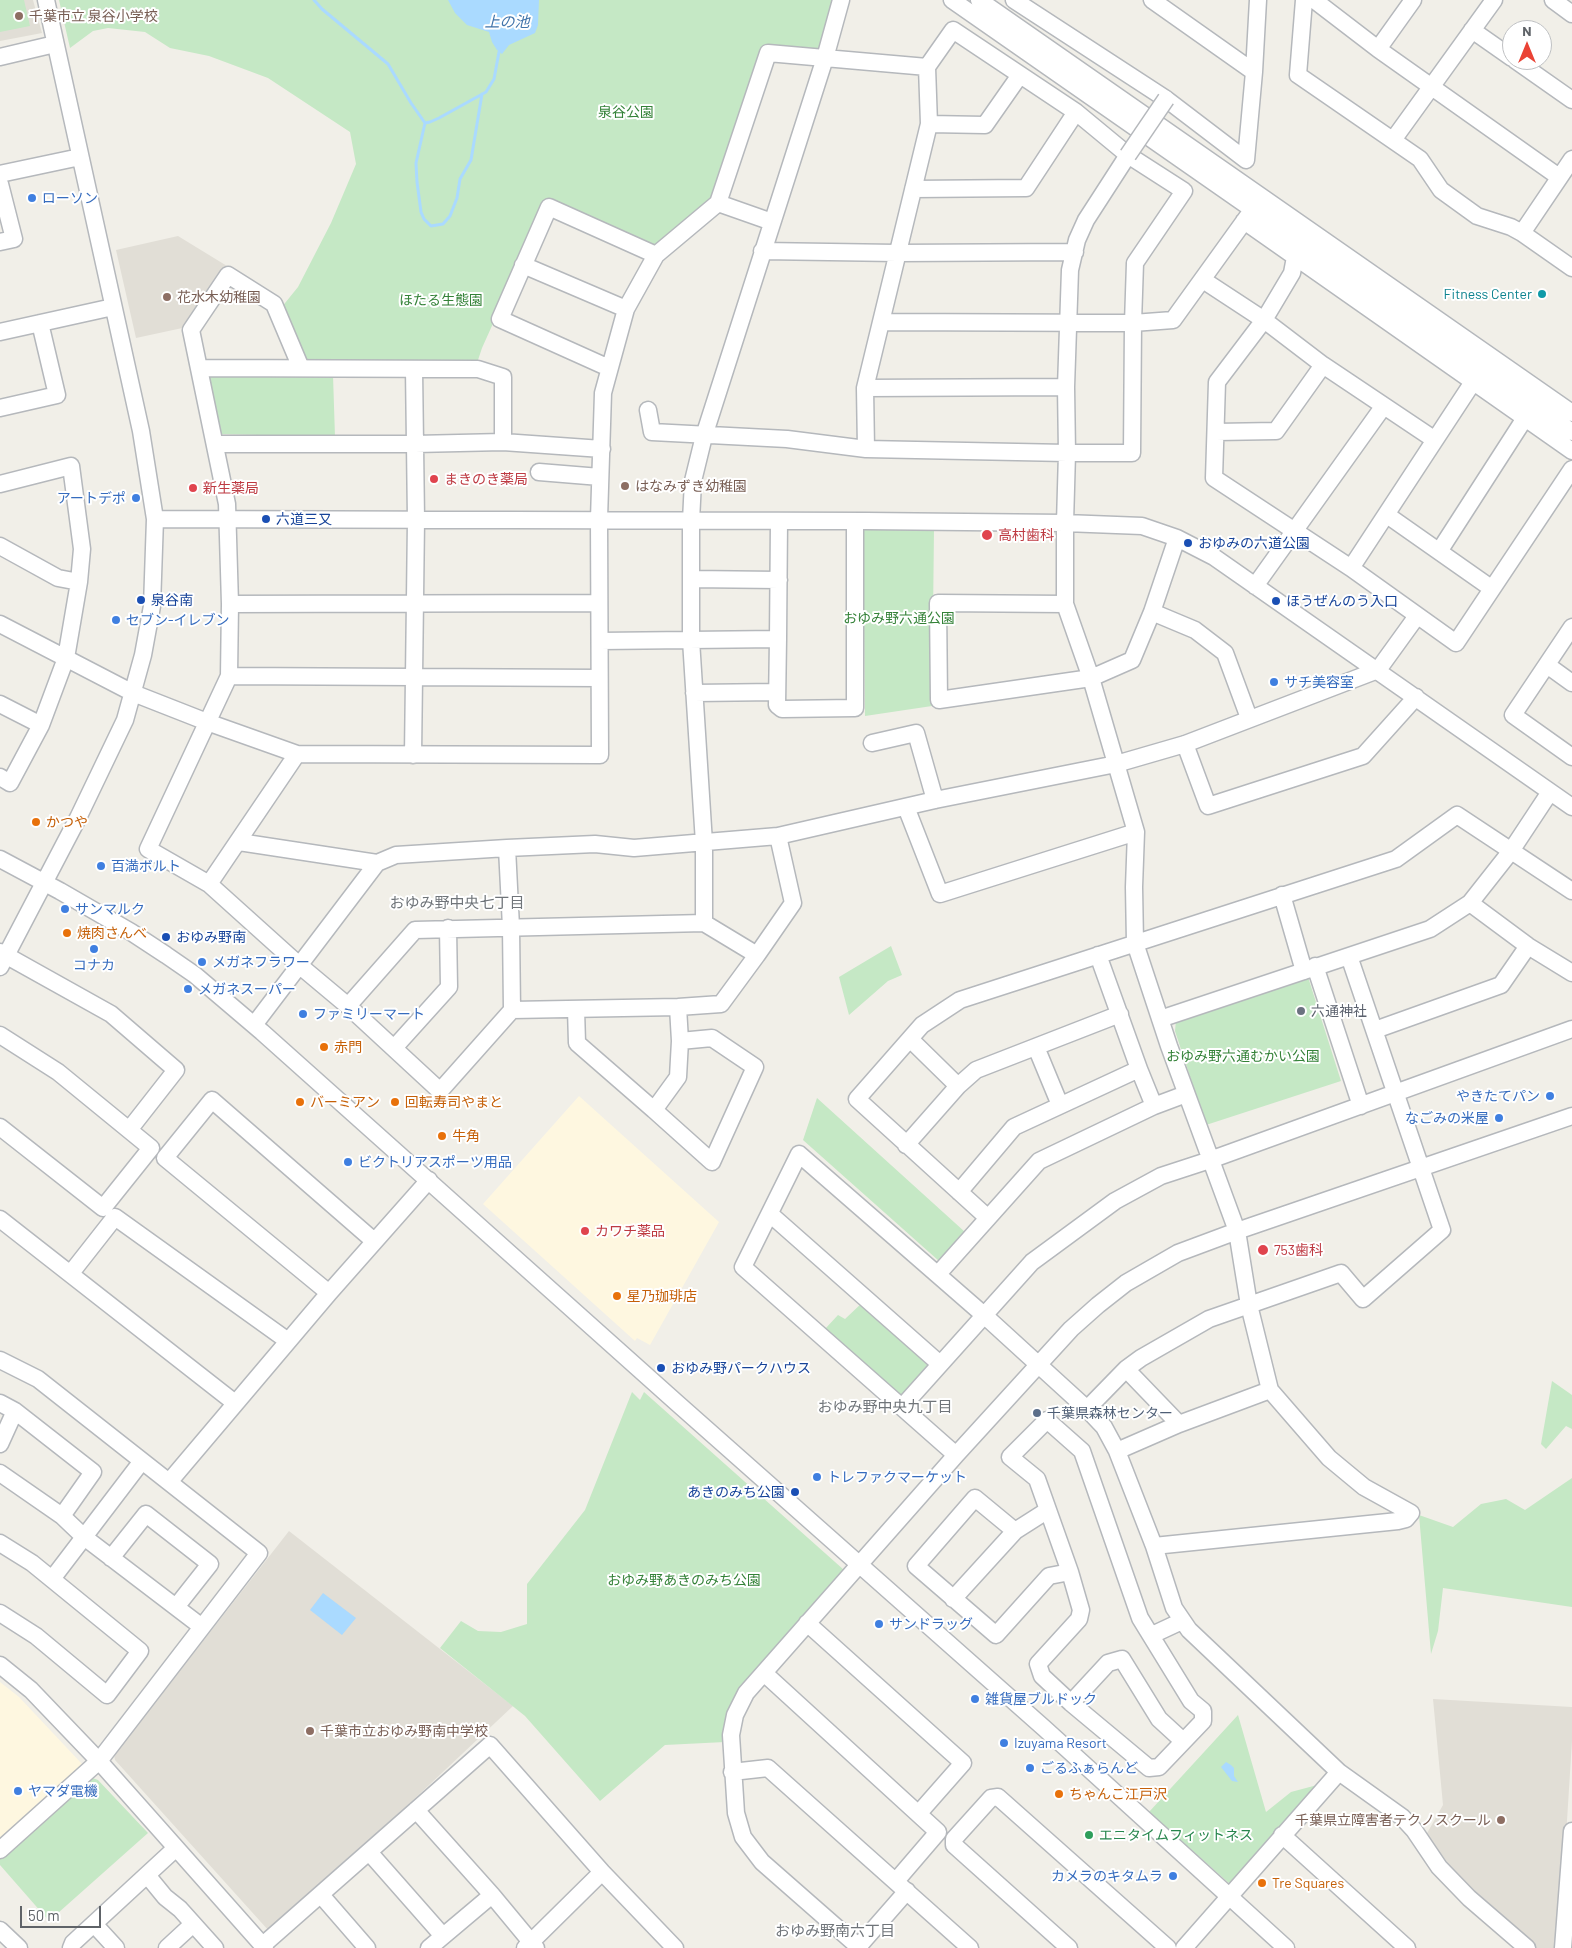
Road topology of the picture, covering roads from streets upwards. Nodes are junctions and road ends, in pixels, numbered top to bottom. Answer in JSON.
{"nodes":[{"id":1,"x":46,"y":0,"type":"edge"},
{"id":2,"x":841,"y":0,"type":"edge"},
{"id":3,"x":952,"y":0,"type":"edge"},
{"id":4,"x":979,"y":0,"type":"edge"},
{"id":5,"x":1014,"y":0,"type":"edge"},
{"id":6,"x":1152,"y":0,"type":"edge"},
{"id":7,"x":1258,"y":0,"type":"edge"},
{"id":8,"x":1304,"y":0,"type":"edge"},
{"id":9,"x":1314,"y":0,"type":"edge"},
{"id":10,"x":1412,"y":0,"type":"edge"},
{"id":11,"x":1494,"y":0,"type":"edge"},
{"id":12,"x":1553,"y":0,"type":"edge"},
{"id":13,"x":1572,"y":14,"type":"edge"},
{"id":14,"x":1472,"y":30,"type":"junction"},
{"id":15,"x":54,"y":44,"type":"junction"},
{"id":16,"x":1378,"y":49,"type":"junction"},
{"id":17,"x":1502,"y":51,"type":"edge"},
{"id":18,"x":0,"y":57,"type":"edge"},
{"id":19,"x":825,"y":58,"type":"junction"},
{"id":20,"x":927,"y":67,"type":"junction"},
{"id":21,"x":1529,"y":70,"type":"edge"},
{"id":22,"x":1254,"y":72,"type":"junction"},
{"id":23,"x":1020,"y":75,"type":"junction"},
{"id":24,"x":1431,"y":87,"type":"junction"},
{"id":25,"x":1166,"y":99,"type":"junction"},
{"id":26,"x":1572,"y":100,"type":"edge"},
{"id":27,"x":1076,"y":112,"type":"junction"},
{"id":28,"x":929,"y":124,"type":"junction"},
{"id":29,"x":1393,"y":140,"type":"junction"},
{"id":30,"x":1128,"y":154,"type":"junction"},
{"id":31,"x":80,"y":157,"type":"junction"},
{"id":32,"x":1572,"y":159,"type":"edge"},
{"id":33,"x":0,"y":174,"type":"edge"},
{"id":34,"x":1559,"y":177,"type":"junction"},
{"id":35,"x":0,"y":184,"type":"edge"},
{"id":36,"x":913,"y":189,"type":"junction"},
{"id":37,"x":718,"y":203,"type":"junction"},
{"id":38,"x":1248,"y":215,"type":"junction"},
{"id":39,"x":772,"y":222,"type":"junction"},
{"id":40,"x":1522,"y":234,"type":"junction"},
{"id":41,"x":0,"y":242,"type":"edge"},
{"id":42,"x":762,"y":251,"type":"junction"},
{"id":43,"x":1074,"y":252,"type":"junction"},
{"id":44,"x":898,"y":253,"type":"junction"},
{"id":45,"x":656,"y":255,"type":"junction"},
{"id":46,"x":1295,"y":257,"type":"junction"},
{"id":47,"x":523,"y":265,"type":"junction"},
{"id":48,"x":1572,"y":268,"type":"edge"},
{"id":49,"x":1203,"y":280,"type":"junction"},
{"id":50,"x":113,"y":307,"type":"junction"},
{"id":51,"x":626,"y":309,"type":"junction"},
{"id":52,"x":1264,"y":320,"type":"junction"},
{"id":53,"x":882,"y":322,"type":"junction"},
{"id":54,"x":1067,"y":322,"type":"junction"},
{"id":55,"x":40,"y":323,"type":"junction"},
{"id":56,"x":1132,"y":323,"type":"junction"},
{"id":57,"x":0,"y":332,"type":"edge"},
{"id":58,"x":1323,"y":365,"type":"junction"},
{"id":59,"x":199,"y":368,"type":"junction"},
{"id":60,"x":301,"y":368,"type":"junction"},
{"id":61,"x":609,"y":368,"type":"junction"},
{"id":62,"x":414,"y":369,"type":"junction"},
{"id":63,"x":1473,"y":382,"type":"junction"},
{"id":64,"x":865,"y":388,"type":"junction"},
{"id":65,"x":1066,"y":388,"type":"junction"},
{"id":66,"x":1383,"y":407,"type":"junction"},
{"id":67,"x":0,"y":408,"type":"edge"},
{"id":68,"x":648,"y":410,"type":"dead end"},
{"id":69,"x":1572,"y":413,"type":"edge"},
{"id":70,"x":1525,"y":418,"type":"junction"},
{"id":71,"x":1216,"y":432,"type":"junction"},
{"id":72,"x":1572,"y":432,"type":"edge"},
{"id":73,"x":704,"y":436,"type":"junction"},
{"id":74,"x":1435,"y":440,"type":"junction"},
{"id":75,"x":503,"y":442,"type":"junction"},
{"id":76,"x":216,"y":444,"type":"junction"},
{"id":77,"x":415,"y":444,"type":"junction"},
{"id":78,"x":602,"y":449,"type":"junction"},
{"id":79,"x":866,"y":449,"type":"junction"},
{"id":80,"x":1572,"y":451,"type":"edge"},
{"id":81,"x":1067,"y":453,"type":"junction"},
{"id":82,"x":1572,"y":469,"type":"edge"},
{"id":83,"x":539,"y":472,"type":"dead end"},
{"id":84,"x":600,"y":477,"type":"junction"},
{"id":85,"x":0,"y":484,"type":"edge"},
{"id":86,"x":1387,"y":515,"type":"junction"},
{"id":87,"x":155,"y":519,"type":"junction"},
{"id":88,"x":228,"y":519,"type":"junction"},
{"id":89,"x":598,"y":519,"type":"junction"},
{"id":90,"x":416,"y":520,"type":"junction"},
{"id":91,"x":691,"y":521,"type":"junction"},
{"id":92,"x":779,"y":521,"type":"junction"},
{"id":93,"x":855,"y":521,"type":"junction"},
{"id":94,"x":1065,"y":522,"type":"junction"},
{"id":95,"x":1294,"y":531,"type":"junction"},
{"id":96,"x":1177,"y":538,"type":"junction"},
{"id":97,"x":0,"y":546,"type":"edge"},
{"id":98,"x":1440,"y":550,"type":"junction"},
{"id":99,"x":1351,"y":568,"type":"junction"},
{"id":100,"x":691,"y":579,"type":"junction"},
{"id":101,"x":779,"y":580,"type":"junction"},
{"id":102,"x":79,"y":582,"type":"junction"},
{"id":103,"x":1255,"y":586,"type":"junction"},
{"id":104,"x":1491,"y":588,"type":"junction"},
{"id":105,"x":599,"y":603,"type":"junction"},
{"id":106,"x":230,"y":604,"type":"junction"},
{"id":107,"x":415,"y":604,"type":"junction"},
{"id":108,"x":1066,"y":604,"type":"junction"},
{"id":109,"x":1152,"y":612,"type":"junction"},
{"id":110,"x":1418,"y":616,"type":"junction"},
{"id":111,"x":0,"y":624,"type":"edge"},
{"id":112,"x":1572,"y":627,"type":"edge"},
{"id":113,"x":778,"y":639,"type":"junction"},
{"id":114,"x":691,"y":640,"type":"junction"},
{"id":115,"x":600,"y":641,"type":"junction"},
{"id":116,"x":66,"y":658,"type":"junction"},
{"id":117,"x":1547,"y":665,"type":"junction"},
{"id":118,"x":1378,"y":670,"type":"junction"},
{"id":119,"x":229,"y":676,"type":"junction"},
{"id":120,"x":414,"y":677,"type":"junction"},
{"id":121,"x":598,"y":678,"type":"junction"},
{"id":122,"x":1091,"y":678,"type":"junction"},
{"id":123,"x":1572,"y":683,"type":"edge"},
{"id":124,"x":777,"y":692,"type":"junction"},
{"id":125,"x":133,"y":693,"type":"junction"},
{"id":126,"x":694,"y":693,"type":"junction"},
{"id":127,"x":1416,"y":697,"type":"junction"},
{"id":128,"x":0,"y":704,"type":"edge"},
{"id":129,"x":1249,"y":718,"type":"junction"},
{"id":130,"x":207,"y":722,"type":"junction"},
{"id":131,"x":41,"y":725,"type":"junction"},
{"id":132,"x":872,"y":743,"type":"dead end"},
{"id":133,"x":1185,"y":744,"type":"junction"},
{"id":134,"x":297,"y":754,"type":"junction"},
{"id":135,"x":413,"y":755,"type":"junction"},
{"id":136,"x":1572,"y":757,"type":"edge"},
{"id":137,"x":1116,"y":764,"type":"junction"},
{"id":138,"x":0,"y":777,"type":"edge"},
{"id":139,"x":1550,"y":792,"type":"junction"},
{"id":140,"x":935,"y":800,"type":"junction"},
{"id":141,"x":906,"y":807,"type":"junction"},
{"id":142,"x":1572,"y":807,"type":"edge"},
{"id":143,"x":1136,"y":832,"type":"junction"},
{"id":144,"x":778,"y":836,"type":"junction"},
{"id":145,"x":239,"y":842,"type":"junction"},
{"id":146,"x":704,"y":843,"type":"junction"},
{"id":147,"x":507,"y":848,"type":"junction"},
{"id":148,"x":1511,"y":851,"type":"junction"},
{"id":149,"x":0,"y":859,"type":"edge"},
{"id":150,"x":377,"y":863,"type":"junction"},
{"id":151,"x":44,"y":882,"type":"junction"},
{"id":152,"x":209,"y":884,"type":"junction"},
{"id":153,"x":1572,"y":891,"type":"edge"},
{"id":154,"x":1282,"y":895,"type":"junction"},
{"id":155,"x":1470,"y":903,"type":"junction"},
{"id":156,"x":704,"y":923,"type":"junction"},
{"id":157,"x":512,"y":926,"type":"junction"},
{"id":158,"x":448,"y":928,"type":"junction"},
{"id":159,"x":1135,"y":943,"type":"junction"},
{"id":160,"x":1528,"y":946,"type":"junction"},
{"id":161,"x":757,"y":955,"type":"junction"},
{"id":162,"x":1098,"y":955,"type":"junction"},
{"id":163,"x":1349,"y":956,"type":"junction"},
{"id":164,"x":2,"y":958,"type":"edge"},
{"id":165,"x":299,"y":965,"type":"junction"},
{"id":166,"x":1309,"y":968,"type":"junction"},
{"id":167,"x":1572,"y":973,"type":"edge"},
{"id":168,"x":348,"y":1006,"type":"junction"},
{"id":169,"x":678,"y":1007,"type":"junction"},
{"id":170,"x":576,"y":1009,"type":"junction"},
{"id":171,"x":512,"y":1010,"type":"junction"},
{"id":172,"x":1120,"y":1014,"type":"junction"},
{"id":173,"x":1160,"y":1018,"type":"junction"},
{"id":174,"x":254,"y":1025,"type":"junction"},
{"id":175,"x":1572,"y":1029,"type":"edge"},
{"id":176,"x":1375,"y":1030,"type":"junction"},
{"id":177,"x":0,"y":1035,"type":"edge"},
{"id":178,"x":910,"y":1039,"type":"junction"},
{"id":179,"x":680,"y":1041,"type":"junction"},
{"id":180,"x":1036,"y":1047,"type":"junction"},
{"id":181,"x":394,"y":1048,"type":"junction"},
{"id":182,"x":1139,"y":1069,"type":"junction"},
{"id":183,"x":958,"y":1086,"type":"junction"},
{"id":184,"x":1186,"y":1094,"type":"junction"},
{"id":185,"x":1396,"y":1094,"type":"junction"},
{"id":186,"x":1060,"y":1105,"type":"junction"},
{"id":187,"x":1154,"y":1106,"type":"junction"},
{"id":188,"x":1361,"y":1106,"type":"junction"},
{"id":189,"x":654,"y":1110,"type":"junction"},
{"id":190,"x":1572,"y":1116,"type":"edge"},
{"id":191,"x":0,"y":1127,"type":"edge"},
{"id":192,"x":129,"y":1130,"type":"junction"},
{"id":193,"x":906,"y":1145,"type":"junction"},
{"id":194,"x":1210,"y":1160,"type":"junction"},
{"id":195,"x":1420,"y":1169,"type":"junction"},
{"id":196,"x":429,"y":1180,"type":"junction"},
{"id":197,"x":959,"y":1192,"type":"junction"},
{"id":198,"x":770,"y":1214,"type":"junction"},
{"id":199,"x":988,"y":1218,"type":"junction"},
{"id":200,"x":0,"y":1219,"type":"edge"},
{"id":201,"x":1237,"y":1231,"type":"junction"},
{"id":202,"x":374,"y":1241,"type":"junction"},
{"id":203,"x":71,"y":1273,"type":"junction"},
{"id":204,"x":938,"y":1274,"type":"junction"},
{"id":205,"x":329,"y":1293,"type":"junction"},
{"id":206,"x":1249,"y":1305,"type":"junction"},
{"id":207,"x":985,"y":1316,"type":"junction"},
{"id":208,"x":288,"y":1341,"type":"junction"},
{"id":209,"x":0,"y":1360,"type":"edge"},
{"id":210,"x":940,"y":1364,"type":"junction"},
{"id":211,"x":1038,"y":1365,"type":"junction"},
{"id":212,"x":1126,"y":1369,"type":"junction"},
{"id":213,"x":1270,"y":1390,"type":"junction"},
{"id":214,"x":0,"y":1403,"type":"edge"},
{"id":215,"x":235,"y":1403,"type":"junction"},
{"id":216,"x":902,"y":1407,"type":"junction"},
{"id":217,"x":1087,"y":1409,"type":"junction"},
{"id":218,"x":15,"y":1411,"type":"junction"},
{"id":219,"x":1179,"y":1424,"type":"junction"},
{"id":220,"x":0,"y":1444,"type":"edge"},
{"id":221,"x":1117,"y":1451,"type":"junction"},
{"id":222,"x":956,"y":1455,"type":"junction"},
{"id":223,"x":142,"y":1461,"type":"junction"},
{"id":224,"x":0,"y":1473,"type":"edge"},
{"id":225,"x":169,"y":1482,"type":"junction"},
{"id":226,"x":1048,"y":1510,"type":"junction"},
{"id":227,"x":62,"y":1516,"type":"junction"},
{"id":228,"x":1016,"y":1531,"type":"junction"},
{"id":229,"x":84,"y":1538,"type":"junction"},
{"id":230,"x":0,"y":1543,"type":"edge"},
{"id":231,"x":1154,"y":1546,"type":"junction"},
{"id":232,"x":111,"y":1558,"type":"junction"},
{"id":233,"x":860,"y":1564,"type":"junction"},
{"id":234,"x":1070,"y":1572,"type":"junction"},
{"id":235,"x":52,"y":1579,"type":"junction"},
{"id":236,"x":953,"y":1599,"type":"junction"},
{"id":237,"x":176,"y":1607,"type":"junction"},
{"id":238,"x":0,"y":1613,"type":"edge"},
{"id":239,"x":1182,"y":1621,"type":"junction"},
{"id":240,"x":807,"y":1623,"type":"junction"},
{"id":241,"x":202,"y":1627,"type":"junction"},
{"id":242,"x":1152,"y":1635,"type":"junction"},
{"id":243,"x":0,"y":1665,"type":"edge"},
{"id":244,"x":764,"y":1673,"type":"junction"},
{"id":245,"x":1071,"y":1703,"type":"junction"},
{"id":246,"x":1183,"y":1741,"type":"junction"},
{"id":247,"x":99,"y":1761,"type":"junction"},
{"id":248,"x":732,"y":1772,"type":"junction"},
{"id":249,"x":1339,"y":1772,"type":"junction"},
{"id":250,"x":416,"y":1810,"type":"junction"},
{"id":251,"x":919,"y":1813,"type":"junction"},
{"id":252,"x":1572,"y":1831,"type":"edge"},
{"id":253,"x":1282,"y":1835,"type":"junction"},
{"id":254,"x":176,"y":1848,"type":"junction"},
{"id":255,"x":0,"y":1850,"type":"edge"},
{"id":256,"x":370,"y":1852,"type":"junction"},
{"id":257,"x":602,"y":1872,"type":"junction"},
{"id":258,"x":147,"y":1875,"type":"junction"},
{"id":259,"x":901,"y":1886,"type":"junction"},
{"id":260,"x":321,"y":1895,"type":"junction"},
{"id":261,"x":492,"y":1895,"type":"junction"},
{"id":262,"x":1229,"y":1897,"type":"junction"},
{"id":263,"x":94,"y":1924,"type":"junction"},
{"id":264,"x":193,"y":1924,"type":"junction"},
{"id":265,"x":0,"y":1930,"type":"edge"},
{"id":266,"x":444,"y":1936,"type":"junction"},
{"id":267,"x":1506,"y":1941,"type":"edge"},
{"id":268,"x":530,"y":1946,"type":"edge"},
{"id":269,"x":264,"y":1947,"type":"edge"},
{"id":270,"x":859,"y":1947,"type":"edge"},
{"id":271,"x":19,"y":1948,"type":"edge"},
{"id":272,"x":71,"y":1948,"type":"edge"},
{"id":273,"x":116,"y":1948,"type":"edge"},
{"id":274,"x":167,"y":1948,"type":"edge"},
{"id":275,"x":214,"y":1948,"type":"edge"},
{"id":276,"x":367,"y":1948,"type":"edge"},
{"id":277,"x":429,"y":1948,"type":"edge"},
{"id":278,"x":675,"y":1948,"type":"edge"},
{"id":279,"x":970,"y":1948,"type":"edge"},
{"id":280,"x":1069,"y":1948,"type":"edge"},
{"id":281,"x":1168,"y":1948,"type":"edge"},
{"id":282,"x":1184,"y":1948,"type":"edge"},
{"id":283,"x":1286,"y":1948,"type":"edge"},
{"id":284,"x":1407,"y":1948,"type":"edge"},
{"id":285,"x":1527,"y":1948,"type":"edge"},
{"id":286,"x":1563,"y":1948,"type":"edge"}],
"edges":[{"from":1,"to":15,"type":"street"},
{"from":2,"to":19,"type":"street"},
{"from":3,"to":38,"type":"street"},
{"from":4,"to":69,"type":"street"},
{"from":5,"to":25,"type":"street"},
{"from":6,"to":22,"type":"street"},
{"from":7,"to":22,"type":"street"},
{"from":8,"to":29,"type":"street"},
{"from":9,"to":16,"type":"street"},
{"from":10,"to":16,"type":"street"},
{"from":11,"to":14,"type":"street"},
{"from":12,"to":13,"type":"street"},
{"from":14,"to":17,"type":"street"},
{"from":14,"to":24,"type":"street"},
{"from":15,"to":18,"type":"street"},
{"from":15,"to":31,"type":"street"},
{"from":16,"to":24,"type":"street"},
{"from":19,"to":20,"type":"street"},
{"from":19,"to":37,"type":"street"},
{"from":19,"to":39,"type":"street"},
{"from":20,"to":23,"type":"street"},
{"from":20,"to":28,"type":"street"},
{"from":21,"to":26,"type":"street"},
{"from":22,"to":25,"type":"street"},
{"from":23,"to":27,"type":"street"},
{"from":23,"to":28,"type":"street"},
{"from":24,"to":29,"type":"street"},
{"from":24,"to":34,"type":"street"},
{"from":25,"to":30,"type":"street","bridge":true},
{"from":27,"to":30,"type":"street"},
{"from":27,"to":36,"type":"street"},
{"from":28,"to":36,"type":"street"},
{"from":29,"to":40,"type":"street"},
{"from":30,"to":43,"type":"street"},
{"from":30,"to":56,"type":"street"},
{"from":31,"to":33,"type":"street"},
{"from":31,"to":50,"type":"street"},
{"from":32,"to":34,"type":"street"},
{"from":34,"to":40,"type":"street"},
{"from":35,"to":41,"type":"street"},
{"from":36,"to":44,"type":"street"},
{"from":37,"to":39,"type":"street"},
{"from":37,"to":45,"type":"street"},
{"from":38,"to":46,"type":"street"},
{"from":38,"to":49,"type":"street"},
{"from":38,"to":72,"type":"street"},
{"from":39,"to":42,"type":"street"},
{"from":40,"to":48,"type":"street"},
{"from":42,"to":44,"type":"street"},
{"from":42,"to":73,"type":"street"},
{"from":43,"to":44,"type":"street"},
{"from":43,"to":54,"type":"street"},
{"from":44,"to":53,"type":"street"},
{"from":45,"to":47,"type":"street"},
{"from":45,"to":51,"type":"street"},
{"from":46,"to":52,"type":"street"},
{"from":46,"to":63,"type":"street"},
{"from":47,"to":51,"type":"street"},
{"from":47,"to":61,"type":"street"},
{"from":49,"to":52,"type":"street"},
{"from":49,"to":56,"type":"street"},
{"from":50,"to":55,"type":"street"},
{"from":50,"to":87,"type":"street"},
{"from":51,"to":61,"type":"street"},
{"from":52,"to":58,"type":"street"},
{"from":52,"to":71,"type":"street"},
{"from":53,"to":54,"type":"street"},
{"from":53,"to":64,"type":"street"},
{"from":54,"to":56,"type":"street"},
{"from":54,"to":65,"type":"street"},
{"from":55,"to":57,"type":"street"},
{"from":55,"to":67,"type":"street"},
{"from":56,"to":81,"type":"street"},
{"from":58,"to":66,"type":"street"},
{"from":58,"to":71,"type":"street"},
{"from":59,"to":60,"type":"street"},
{"from":59,"to":60,"type":"street"},
{"from":59,"to":76,"type":"street"},
{"from":60,"to":62,"type":"street"},
{"from":61,"to":78,"type":"street"},
{"from":62,"to":75,"type":"street"},
{"from":62,"to":77,"type":"street"},
{"from":63,"to":70,"type":"street"},
{"from":63,"to":74,"type":"street"},
{"from":64,"to":65,"type":"street"},
{"from":64,"to":79,"type":"street"},
{"from":65,"to":81,"type":"street"},
{"from":66,"to":74,"type":"street"},
{"from":66,"to":95,"type":"street"},
{"from":68,"to":73,"type":"street"},
{"from":70,"to":80,"type":"street"},
{"from":70,"to":98,"type":"street"},
{"from":71,"to":95,"type":"street"},
{"from":73,"to":79,"type":"street"},
{"from":73,"to":91,"type":"street"},
{"from":74,"to":86,"type":"street"},
{"from":75,"to":77,"type":"street"},
{"from":75,"to":78,"type":"street"},
{"from":76,"to":77,"type":"street"},
{"from":76,"to":88,"type":"street"},
{"from":77,"to":90,"type":"street"},
{"from":78,"to":84,"type":"street"},
{"from":79,"to":81,"type":"street"},
{"from":81,"to":94,"type":"street"},
{"from":82,"to":104,"type":"street"},
{"from":83,"to":84,"type":"street"},
{"from":84,"to":89,"type":"street"},
{"from":85,"to":102,"type":"street"},
{"from":86,"to":98,"type":"street"},
{"from":86,"to":99,"type":"street"},
{"from":87,"to":88,"type":"street"},
{"from":87,"to":125,"type":"street"},
{"from":88,"to":90,"type":"street"},
{"from":88,"to":106,"type":"street"},
{"from":89,"to":90,"type":"street"},
{"from":89,"to":91,"type":"street"},
{"from":89,"to":105,"type":"street"},
{"from":90,"to":107,"type":"street"},
{"from":91,"to":92,"type":"street"},
{"from":91,"to":100,"type":"street"},
{"from":92,"to":93,"type":"street"},
{"from":92,"to":101,"type":"street"},
{"from":93,"to":94,"type":"street"},
{"from":93,"to":124,"type":"street"},
{"from":94,"to":96,"type":"street"},
{"from":94,"to":108,"type":"street"},
{"from":95,"to":99,"type":"street"},
{"from":95,"to":103,"type":"street"},
{"from":96,"to":103,"type":"street"},
{"from":96,"to":109,"type":"street"},
{"from":97,"to":102,"type":"street"},
{"from":98,"to":104,"type":"street"},
{"from":99,"to":110,"type":"street"},
{"from":100,"to":101,"type":"street"},
{"from":100,"to":114,"type":"street"},
{"from":101,"to":113,"type":"street"},
{"from":102,"to":116,"type":"street"},
{"from":103,"to":118,"type":"street"},
{"from":104,"to":110,"type":"street"},
{"from":105,"to":107,"type":"street"},
{"from":105,"to":115,"type":"street"},
{"from":106,"to":107,"type":"street"},
{"from":106,"to":119,"type":"street"},
{"from":107,"to":120,"type":"street"},
{"from":108,"to":122,"type":"street"},
{"from":108,"to":122,"type":"street"},
{"from":109,"to":122,"type":"street"},
{"from":109,"to":129,"type":"street"},
{"from":110,"to":118,"type":"street"},
{"from":111,"to":116,"type":"street"},
{"from":112,"to":117,"type":"street"},
{"from":113,"to":114,"type":"street"},
{"from":113,"to":124,"type":"street"},
{"from":114,"to":115,"type":"street"},
{"from":114,"to":126,"type":"street"},
{"from":115,"to":121,"type":"street"},
{"from":116,"to":125,"type":"street"},
{"from":116,"to":131,"type":"street"},
{"from":117,"to":123,"type":"street"},
{"from":117,"to":136,"type":"street"},
{"from":118,"to":127,"type":"street"},
{"from":118,"to":129,"type":"street"},
{"from":119,"to":120,"type":"street"},
{"from":119,"to":130,"type":"street"},
{"from":120,"to":121,"type":"street"},
{"from":120,"to":135,"type":"street"},
{"from":121,"to":135,"type":"street"},
{"from":122,"to":137,"type":"street"},
{"from":124,"to":126,"type":"street"},
{"from":125,"to":130,"type":"street"},
{"from":125,"to":151,"type":"street"},
{"from":126,"to":146,"type":"street"},
{"from":127,"to":133,"type":"street"},
{"from":127,"to":139,"type":"street"},
{"from":128,"to":131,"type":"street"},
{"from":129,"to":133,"type":"street"},
{"from":130,"to":134,"type":"street"},
{"from":130,"to":152,"type":"street"},
{"from":131,"to":138,"type":"street"},
{"from":132,"to":140,"type":"street"},
{"from":133,"to":137,"type":"street"},
{"from":134,"to":135,"type":"street"},
{"from":134,"to":145,"type":"street"},
{"from":137,"to":140,"type":"street"},
{"from":137,"to":143,"type":"street"},
{"from":139,"to":142,"type":"street"},
{"from":139,"to":148,"type":"street"},
{"from":140,"to":141,"type":"street"},
{"from":141,"to":143,"type":"street"},
{"from":141,"to":144,"type":"street"},
{"from":143,"to":159,"type":"street"},
{"from":144,"to":146,"type":"street"},
{"from":144,"to":161,"type":"street"},
{"from":145,"to":150,"type":"street"},
{"from":145,"to":152,"type":"street"},
{"from":146,"to":147,"type":"street"},
{"from":146,"to":156,"type":"street"},
{"from":147,"to":150,"type":"street"},
{"from":147,"to":157,"type":"street"},
{"from":148,"to":153,"type":"street"},
{"from":148,"to":154,"type":"street"},
{"from":148,"to":155,"type":"street"},
{"from":149,"to":151,"type":"street"},
{"from":150,"to":165,"type":"street"},
{"from":151,"to":164,"type":"street"},
{"from":151,"to":174,"type":"street"},
{"from":152,"to":165,"type":"street"},
{"from":154,"to":159,"type":"street"},
{"from":154,"to":166,"type":"street"},
{"from":155,"to":160,"type":"street"},
{"from":155,"to":163,"type":"street"},
{"from":156,"to":157,"type":"street"},
{"from":156,"to":161,"type":"street"},
{"from":157,"to":158,"type":"street"},
{"from":157,"to":171,"type":"street"},
{"from":158,"to":168,"type":"street"},
{"from":158,"to":181,"type":"street"},
{"from":159,"to":162,"type":"street"},
{"from":159,"to":173,"type":"street"},
{"from":160,"to":167,"type":"street"},
{"from":160,"to":176,"type":"street"},
{"from":161,"to":169,"type":"street"},
{"from":162,"to":172,"type":"street"},
{"from":162,"to":178,"type":"street"},
{"from":163,"to":166,"type":"street"},
{"from":163,"to":176,"type":"street"},
{"from":164,"to":192,"type":"street"},
{"from":165,"to":168,"type":"street"},
{"from":165,"to":174,"type":"street"},
{"from":166,"to":173,"type":"street"},
{"from":166,"to":188,"type":"street"},
{"from":168,"to":181,"type":"street"},
{"from":169,"to":170,"type":"street"},
{"from":169,"to":179,"type":"street"},
{"from":170,"to":171,"type":"street"},
{"from":170,"to":189,"type":"street"},
{"from":171,"to":181,"type":"street"},
{"from":172,"to":180,"type":"street"},
{"from":172,"to":182,"type":"street"},
{"from":173,"to":184,"type":"street"},
{"from":174,"to":196,"type":"street"},
{"from":175,"to":185,"type":"street"},
{"from":176,"to":185,"type":"street"},
{"from":177,"to":192,"type":"street"},
{"from":178,"to":183,"type":"street"},
{"from":178,"to":193,"type":"street"},
{"from":179,"to":189,"type":"street"},
{"from":179,"to":189,"type":"street"},
{"from":180,"to":183,"type":"street"},
{"from":180,"to":186,"type":"street"},
{"from":182,"to":186,"type":"street"},
{"from":182,"to":187,"type":"street"},
{"from":183,"to":193,"type":"street"},
{"from":184,"to":187,"type":"street"},
{"from":184,"to":194,"type":"street"},
{"from":185,"to":188,"type":"street"},
{"from":185,"to":195,"type":"street"},
{"from":186,"to":197,"type":"street"},
{"from":187,"to":199,"type":"street"},
{"from":188,"to":194,"type":"street"},
{"from":190,"to":195,"type":"street"},
{"from":191,"to":192,"type":"street"},
{"from":193,"to":197,"type":"street"},
{"from":194,"to":201,"type":"street"},
{"from":194,"to":207,"type":"street"},
{"from":195,"to":201,"type":"street"},
{"from":195,"to":206,"type":"street"},
{"from":196,"to":202,"type":"street"},
{"from":196,"to":233,"type":"street"},
{"from":197,"to":199,"type":"street"},
{"from":198,"to":204,"type":"street"},
{"from":198,"to":210,"type":"street"},
{"from":198,"to":216,"type":"street"},
{"from":199,"to":204,"type":"street"},
{"from":200,"to":203,"type":"street"},
{"from":201,"to":206,"type":"street"},
{"from":201,"to":211,"type":"street"},
{"from":202,"to":205,"type":"street"},
{"from":202,"to":205,"type":"street"},
{"from":203,"to":208,"type":"street"},
{"from":203,"to":215,"type":"street"},
{"from":204,"to":207,"type":"street"},
{"from":205,"to":208,"type":"street"},
{"from":206,"to":212,"type":"street"},
{"from":206,"to":213,"type":"street"},
{"from":207,"to":210,"type":"street"},
{"from":207,"to":211,"type":"street"},
{"from":208,"to":215,"type":"street"},
{"from":209,"to":223,"type":"street"},
{"from":210,"to":216,"type":"street"},
{"from":211,"to":217,"type":"street"},
{"from":211,"to":222,"type":"street"},
{"from":212,"to":217,"type":"street"},
{"from":212,"to":219,"type":"street"},
{"from":213,"to":219,"type":"street"},
{"from":213,"to":231,"type":"street"},
{"from":214,"to":218,"type":"street"},
{"from":215,"to":225,"type":"street"},
{"from":216,"to":222,"type":"street"},
{"from":217,"to":221,"type":"street"},
{"from":218,"to":220,"type":"street"},
{"from":218,"to":227,"type":"street"},
{"from":219,"to":221,"type":"street"},
{"from":221,"to":231,"type":"street"},
{"from":222,"to":233,"type":"street"},
{"from":223,"to":225,"type":"street"},
{"from":223,"to":229,"type":"street"},
{"from":224,"to":227,"type":"street"},
{"from":225,"to":241,"type":"street"},
{"from":226,"to":228,"type":"street"},
{"from":226,"to":234,"type":"street"},
{"from":226,"to":242,"type":"street"},
{"from":227,"to":229,"type":"street"},
{"from":228,"to":236,"type":"street"},
{"from":228,"to":236,"type":"street"},
{"from":229,"to":232,"type":"street"},
{"from":229,"to":235,"type":"street"},
{"from":230,"to":235,"type":"street"},
{"from":231,"to":239,"type":"street"},
{"from":232,"to":237,"type":"street"},
{"from":232,"to":237,"type":"street"},
{"from":233,"to":240,"type":"street"},
{"from":233,"to":262,"type":"street"},
{"from":234,"to":236,"type":"street"},
{"from":234,"to":245,"type":"street"},
{"from":235,"to":238,"type":"street"},
{"from":237,"to":241,"type":"street"},
{"from":239,"to":242,"type":"street"},
{"from":239,"to":249,"type":"street"},
{"from":240,"to":244,"type":"street"},
{"from":240,"to":251,"type":"street"},
{"from":241,"to":247,"type":"street"},
{"from":242,"to":246,"type":"street"},
{"from":243,"to":247,"type":"street"},
{"from":244,"to":248,"type":"street"},
{"from":244,"to":251,"type":"street"},
{"from":245,"to":246,"type":"street"},
{"from":245,"to":246,"type":"street"},
{"from":247,"to":254,"type":"street"},
{"from":247,"to":255,"type":"street"},
{"from":248,"to":259,"type":"street"},
{"from":248,"to":270,"type":"street"},
{"from":249,"to":253,"type":"street"},
{"from":249,"to":267,"type":"street"},
{"from":250,"to":256,"type":"street"},
{"from":250,"to":257,"type":"street"},
{"from":250,"to":261,"type":"street"},
{"from":251,"to":259,"type":"street"},
{"from":252,"to":286,"type":"street"},
{"from":253,"to":262,"type":"street"},
{"from":253,"to":284,"type":"street"},
{"from":254,"to":258,"type":"street"},
{"from":254,"to":269,"type":"street"},
{"from":256,"to":260,"type":"street"},
{"from":256,"to":266,"type":"street"},
{"from":257,"to":268,"type":"street"},
{"from":257,"to":278,"type":"street"},
{"from":258,"to":263,"type":"street"},
{"from":258,"to":264,"type":"street"},
{"from":259,"to":270,"type":"street"},
{"from":259,"to":279,"type":"street"},
{"from":260,"to":269,"type":"street"},
{"from":260,"to":276,"type":"street"},
{"from":261,"to":266,"type":"street"},
{"from":261,"to":268,"type":"street"},
{"from":262,"to":282,"type":"street"},
{"from":262,"to":283,"type":"street"},
{"from":263,"to":272,"type":"street"},
{"from":263,"to":273,"type":"street"},
{"from":264,"to":274,"type":"street"},
{"from":264,"to":275,"type":"street"},
{"from":265,"to":271,"type":"street"},
{"from":266,"to":277,"type":"street"},
{"from":267,"to":285,"type":"street"},
{"from":280,"to":281,"type":"street"}]}
